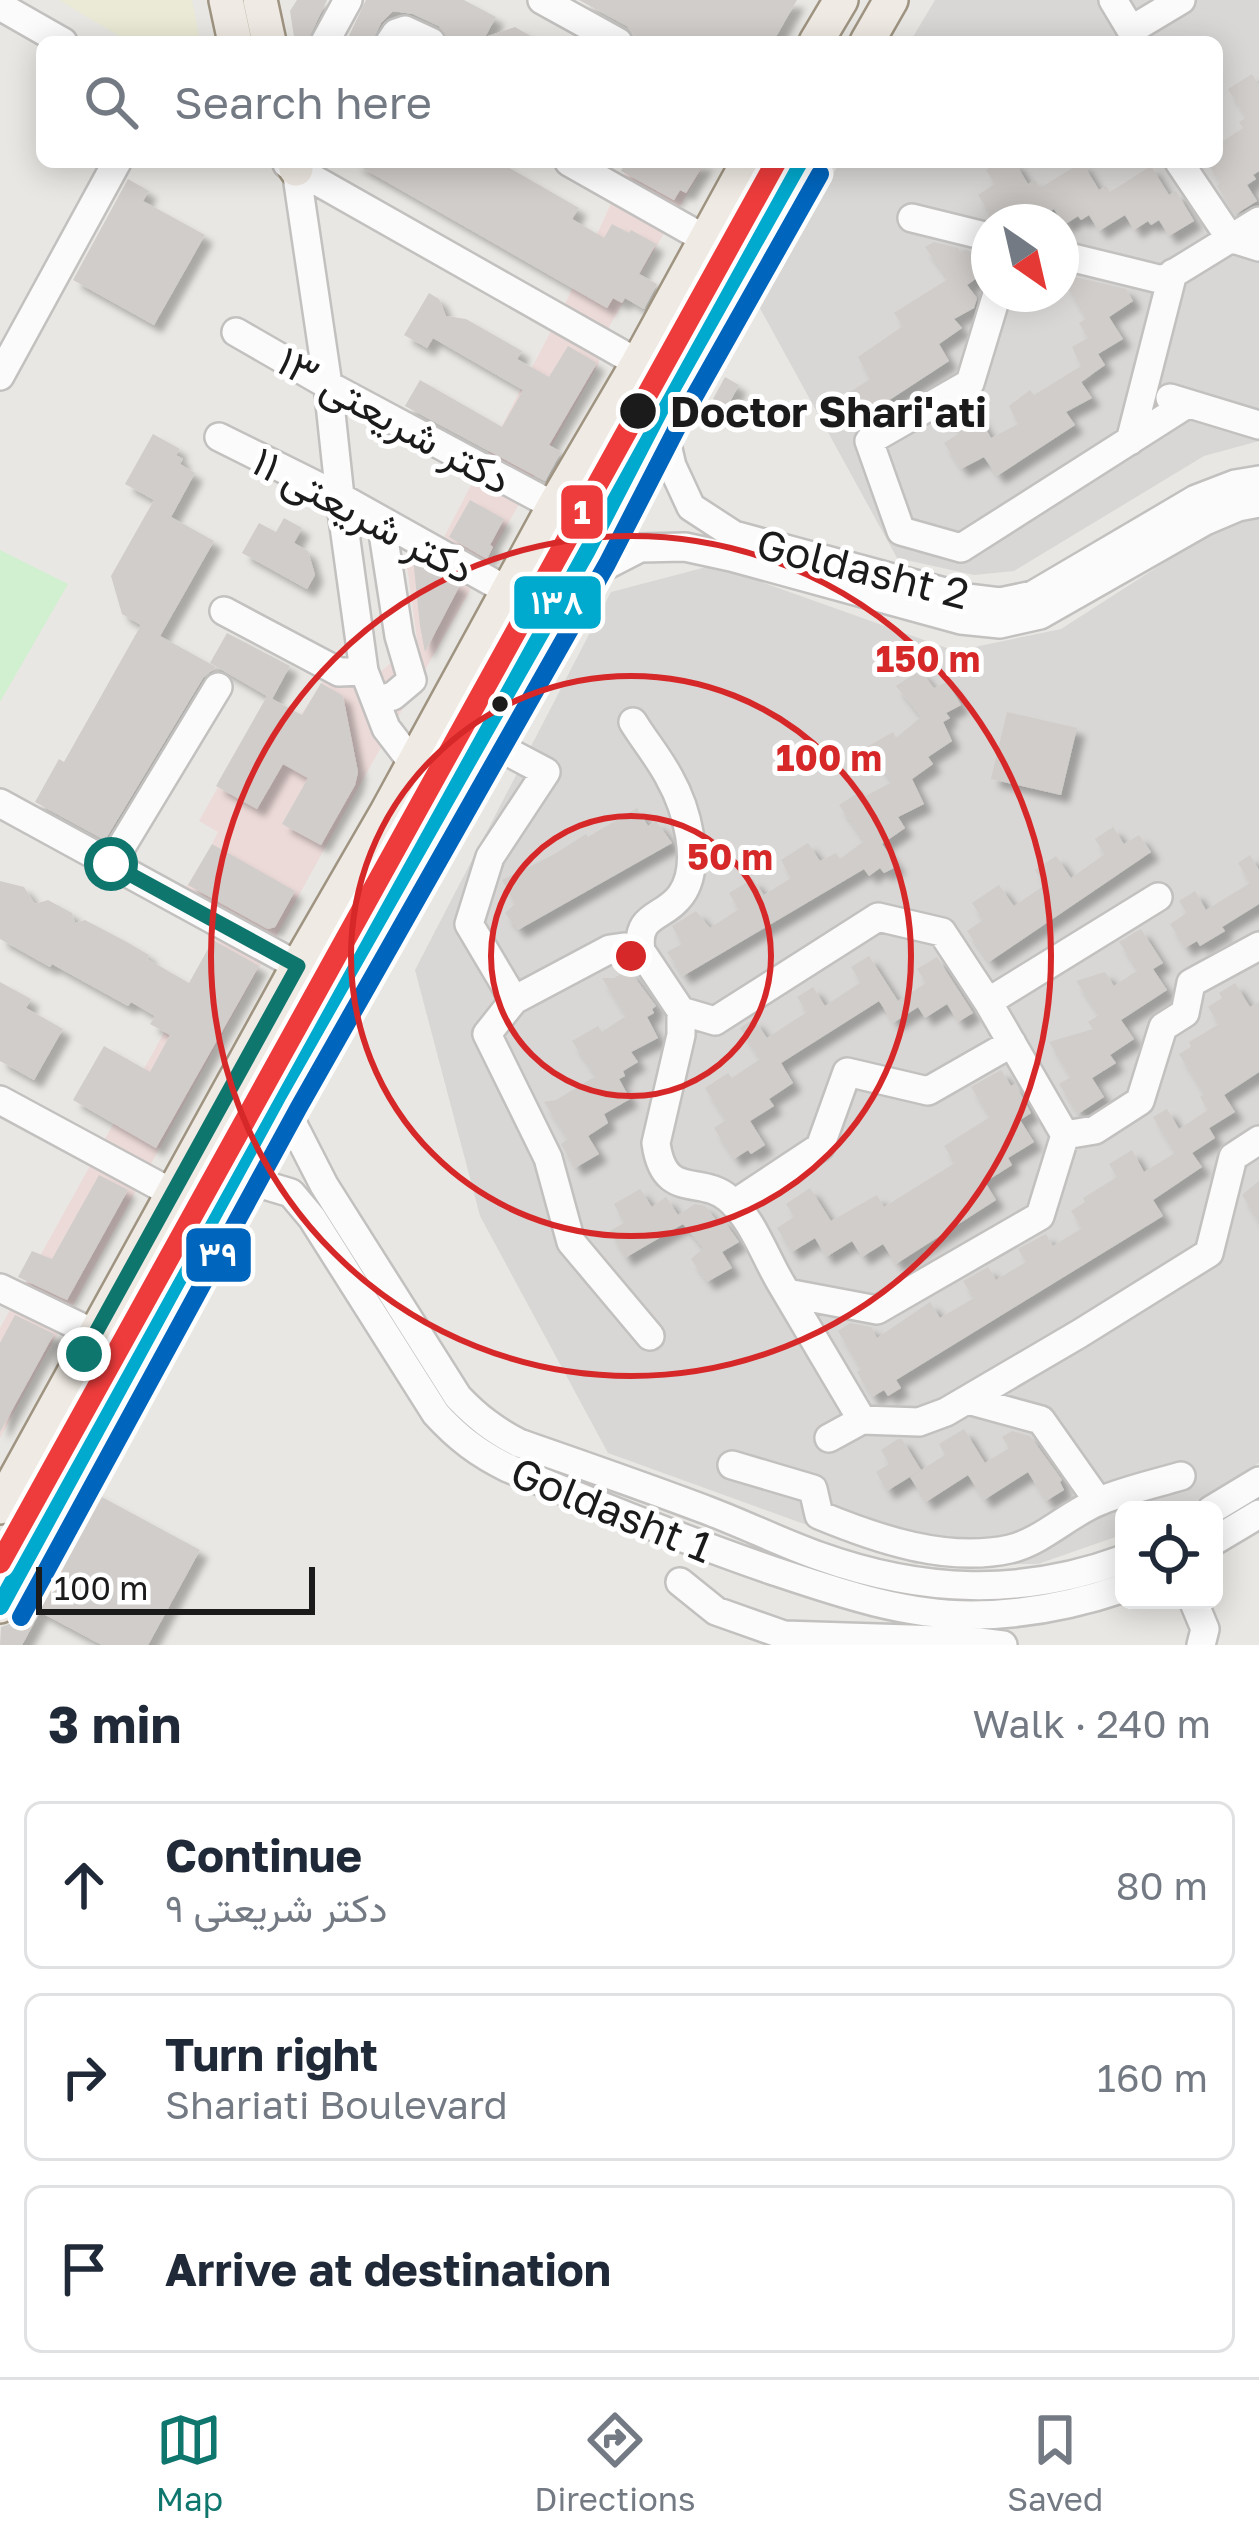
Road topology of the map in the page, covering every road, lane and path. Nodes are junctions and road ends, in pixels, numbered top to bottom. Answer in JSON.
{"nodes":[{"id":1,"x":226,"y":0,"type":"edge"},
{"id":2,"x":348,"y":0,"type":"edge"},
{"id":3,"x":542,"y":0,"type":"edge"},
{"id":4,"x":891,"y":0,"type":"edge"},
{"id":5,"x":1113,"y":0,"type":"edge"},
{"id":6,"x":1181,"y":0,"type":"edge"},
{"id":7,"x":836,"y":2,"type":"edge"},
{"id":8,"x":0,"y":6,"type":"edge"},
{"id":9,"x":52,"y":36,"type":"edge"},
{"id":10,"x":234,"y":36,"type":"edge"},
{"id":11,"x":328,"y":36,"type":"edge"},
{"id":12,"x":606,"y":36,"type":"edge"},
{"id":13,"x":819,"y":36,"type":"edge"},
{"id":14,"x":870,"y":36,"type":"edge"},
{"id":15,"x":1130,"y":36,"type":"edge"},
{"id":16,"x":114,"y":168,"type":"edge"},
{"id":17,"x":301,"y":168,"type":"edge"},
{"id":18,"x":304,"y":168,"type":"edge"},
{"id":19,"x":580,"y":168,"type":"edge"},
{"id":20,"x":745,"y":168,"type":"edge"},
{"id":21,"x":797,"y":168,"type":"edge"},
{"id":22,"x":1184,"y":168,"type":"edge"},
{"id":23,"x":912,"y":218,"type":"dead end"},
{"id":24,"x":1259,"y":221,"type":"edge"},
{"id":25,"x":971,"y":233,"type":"edge"},
{"id":26,"x":1230,"y":238,"type":"junction"},
{"id":27,"x":705,"y":239,"type":"junction"},
{"id":28,"x":1259,"y":247,"type":"edge"},
{"id":29,"x":1079,"y":259,"type":"edge"},
{"id":30,"x":1173,"y":273,"type":"junction"},
{"id":31,"x":992,"y":312,"type":"edge"},
{"id":32,"x":236,"y":332,"type":"dead end"},
{"id":33,"x":638,"y":363,"type":"junction"},
{"id":34,"x":0,"y":376,"type":"edge"},
{"id":35,"x":328,"y":385,"type":"junction"},
{"id":36,"x":1143,"y":388,"type":"junction"},
{"id":37,"x":1187,"y":404,"type":"junction"},
{"id":38,"x":659,"y":411,"type":"junction"},
{"id":39,"x":1259,"y":425,"type":"edge"},
{"id":40,"x":219,"y":437,"type":"dead end"},
{"id":41,"x":1130,"y":441,"type":"junction"},
{"id":42,"x":1259,"y":480,"type":"edge"},
{"id":43,"x":340,"y":497,"type":"junction"},
{"id":44,"x":1259,"y":503,"type":"edge"},
{"id":45,"x":554,"y":506,"type":"junction"},
{"id":46,"x":381,"y":520,"type":"junction"},
{"id":47,"x":566,"y":586,"type":"junction"},
{"id":48,"x":508,"y":591,"type":"junction"},
{"id":49,"x":224,"y":611,"type":"dead end"},
{"id":50,"x":364,"y":671,"type":"junction"},
{"id":51,"x":412,"y":680,"type":"junction"},
{"id":52,"x":218,"y":687,"type":"dead end"},
{"id":53,"x":376,"y":700,"type":"junction"},
{"id":54,"x":445,"y":705,"type":"junction"},
{"id":55,"x":633,"y":722,"type":"dead end"},
{"id":56,"x":480,"y":737,"type":"junction"},
{"id":57,"x":412,"y":762,"type":"junction"},
{"id":58,"x":0,"y":803,"type":"edge"},
{"id":59,"x":111,"y":864,"type":"junction"},
{"id":60,"x":1158,"y":897,"type":"dead end"},
{"id":61,"x":1259,"y":946,"type":"edge"},
{"id":62,"x":641,"y":951,"type":"junction"},
{"id":63,"x":298,"y":966,"type":"junction"},
{"id":64,"x":514,"y":1000,"type":"junction"},
{"id":65,"x":988,"y":1002,"type":"junction"},
{"id":66,"x":681,"y":1011,"type":"junction"},
{"id":67,"x":1012,"y":1043,"type":"junction"},
{"id":68,"x":278,"y":1095,"type":"junction"},
{"id":69,"x":0,"y":1100,"type":"edge"},
{"id":70,"x":1065,"y":1135,"type":"junction"},
{"id":71,"x":1259,"y":1140,"type":"edge"},
{"id":72,"x":227,"y":1188,"type":"junction"},
{"id":73,"x":172,"y":1193,"type":"junction"},
{"id":74,"x":734,"y":1204,"type":"junction"},
{"id":75,"x":0,"y":1288,"type":"edge"},
{"id":76,"x":377,"y":1293,"type":"junction"},
{"id":77,"x":787,"y":1293,"type":"junction"},
{"id":78,"x":650,"y":1336,"type":"dead end"},
{"id":79,"x":89,"y":1344,"type":"junction"},
{"id":80,"x":124,"y":1377,"type":"junction"},
{"id":81,"x":968,"y":1400,"type":"junction"},
{"id":82,"x":862,"y":1420,"type":"junction"},
{"id":83,"x":829,"y":1438,"type":"dead end"},
{"id":84,"x":732,"y":1465,"type":"dead end"},
{"id":85,"x":1180,"y":1476,"type":"dead end"},
{"id":86,"x":1259,"y":1481,"type":"edge"},
{"id":87,"x":1098,"y":1501,"type":"junction"},
{"id":88,"x":1223,"y":1503,"type":"edge"},
{"id":89,"x":0,"y":1507,"type":"edge"},
{"id":90,"x":711,"y":1511,"type":"junction"},
{"id":91,"x":1259,"y":1514,"type":"edge"},
{"id":92,"x":1223,"y":1535,"type":"edge"},
{"id":93,"x":697,"y":1544,"type":"junction"},
{"id":94,"x":1115,"y":1561,"type":"edge"},
{"id":95,"x":680,"y":1582,"type":"dead end"},
{"id":96,"x":1115,"y":1591,"type":"edge"},
{"id":97,"x":0,"y":1606,"type":"edge"},
{"id":98,"x":1197,"y":1609,"type":"edge"},
{"id":99,"x":1003,"y":1645,"type":"edge"},
{"id":100,"x":1201,"y":1645,"type":"edge"}],
"edges":[{"from":1,"to":10,"type":"main road"},
{"from":2,"to":11,"type":"street"},
{"from":3,"to":12,"type":"street"},
{"from":4,"to":14,"type":"main road"},
{"from":5,"to":15,"type":"street"},
{"from":6,"to":15,"type":"street"},
{"from":7,"to":13,"type":"main road"},
{"from":8,"to":9,"type":"street"},
{"from":16,"to":34,"type":"street"},
{"from":17,"to":35,"type":"street"},
{"from":18,"to":33,"type":"street"},
{"from":19,"to":27,"type":"street"},
{"from":20,"to":27,"type":"main road"},
{"from":21,"to":38,"type":"main road"},
{"from":22,"to":26,"type":"street"},
{"from":23,"to":25,"type":"street"},
{"from":24,"to":26,"type":"street"},
{"from":26,"to":28,"type":"street"},
{"from":26,"to":30,"type":"street"},
{"from":27,"to":33,"type":"main road"},
{"from":29,"to":30,"type":"street"},
{"from":30,"to":36,"type":"street"},
{"from":31,"to":41,"type":"street"},
{"from":32,"to":35,"type":"street","name":"۱۳ دکتر شریعتی"},
{"from":33,"to":45,"type":"main road"},
{"from":35,"to":43,"type":"street"},
{"from":35,"to":45,"type":"street","name":"۱۳ دکتر شریعتی"},
{"from":36,"to":37,"type":"street"},
{"from":36,"to":41,"type":"street"},
{"from":37,"to":39,"type":"street"},
{"from":37,"to":41,"type":"street"},
{"from":38,"to":42,"type":"street","name":"Goldasht 2"},
{"from":38,"to":47,"type":"main road"},
{"from":40,"to":43,"type":"street","name":"۱۱ دکتر شریعتی"},
{"from":43,"to":46,"type":"street","name":"۱۱ دکتر شریعتی"},
{"from":43,"to":50,"type":"street"},
{"from":44,"to":47,"type":"street","name":"Goldasht 2"},
{"from":45,"to":48,"type":"main road"},
{"from":46,"to":48,"type":"street","name":"۱۱ دکتر شریعتی"},
{"from":46,"to":51,"type":"street"},
{"from":47,"to":56,"type":"main road"},
{"from":48,"to":54,"type":"main road"},
{"from":49,"to":50,"type":"street"},
{"from":50,"to":53,"type":"street"},
{"from":51,"to":53,"type":"street"},
{"from":51,"to":54,"type":"street"},
{"from":52,"to":59,"type":"street"},
{"from":53,"to":57,"type":"street"},
{"from":54,"to":57,"type":"main road"},
{"from":55,"to":62,"type":"street"},
{"from":56,"to":64,"type":"street"},
{"from":56,"to":68,"type":"main road"},
{"from":57,"to":63,"type":"main road"},
{"from":58,"to":59,"type":"street"},
{"from":59,"to":63,"type":"street"},
{"from":60,"to":65,"type":"street"},
{"from":61,"to":70,"type":"street"},
{"from":62,"to":64,"type":"street"},
{"from":62,"to":66,"type":"street"},
{"from":63,"to":73,"type":"main road"},
{"from":64,"to":78,"type":"street"},
{"from":65,"to":66,"type":"street"},
{"from":65,"to":67,"type":"street"},
{"from":66,"to":74,"type":"street"},
{"from":67,"to":70,"type":"street"},
{"from":67,"to":74,"type":"street"},
{"from":68,"to":72,"type":"main road"},
{"from":68,"to":76,"type":"street","name":"Goldasht 1"},
{"from":69,"to":73,"type":"street"},
{"from":70,"to":77,"type":"street"},
{"from":71,"to":81,"type":"street"},
{"from":72,"to":76,"type":"street","name":"Goldasht 1"},
{"from":72,"to":80,"type":"main road"},
{"from":73,"to":79,"type":"main road"},
{"from":74,"to":77,"type":"street"},
{"from":75,"to":79,"type":"street"},
{"from":76,"to":90,"type":"street","name":"Goldasht 1"},
{"from":76,"to":93,"type":"street","name":"Goldasht 1"},
{"from":77,"to":82,"type":"street"},
{"from":79,"to":80,"type":"main road"},
{"from":79,"to":89,"type":"main road"},
{"from":80,"to":97,"type":"main road"},
{"from":81,"to":82,"type":"street"},
{"from":81,"to":87,"type":"street"},
{"from":82,"to":83,"type":"street"},
{"from":84,"to":87,"type":"street"},
{"from":85,"to":87,"type":"street"},
{"from":86,"to":88,"type":"street"},
{"from":90,"to":93,"type":"street"},
{"from":90,"to":94,"type":"street","name":"Goldasht 1"},
{"from":91,"to":92,"type":"street"},
{"from":93,"to":96,"type":"street","name":"Goldasht 1"},
{"from":95,"to":99,"type":"street"},
{"from":98,"to":100,"type":"street"}]}
